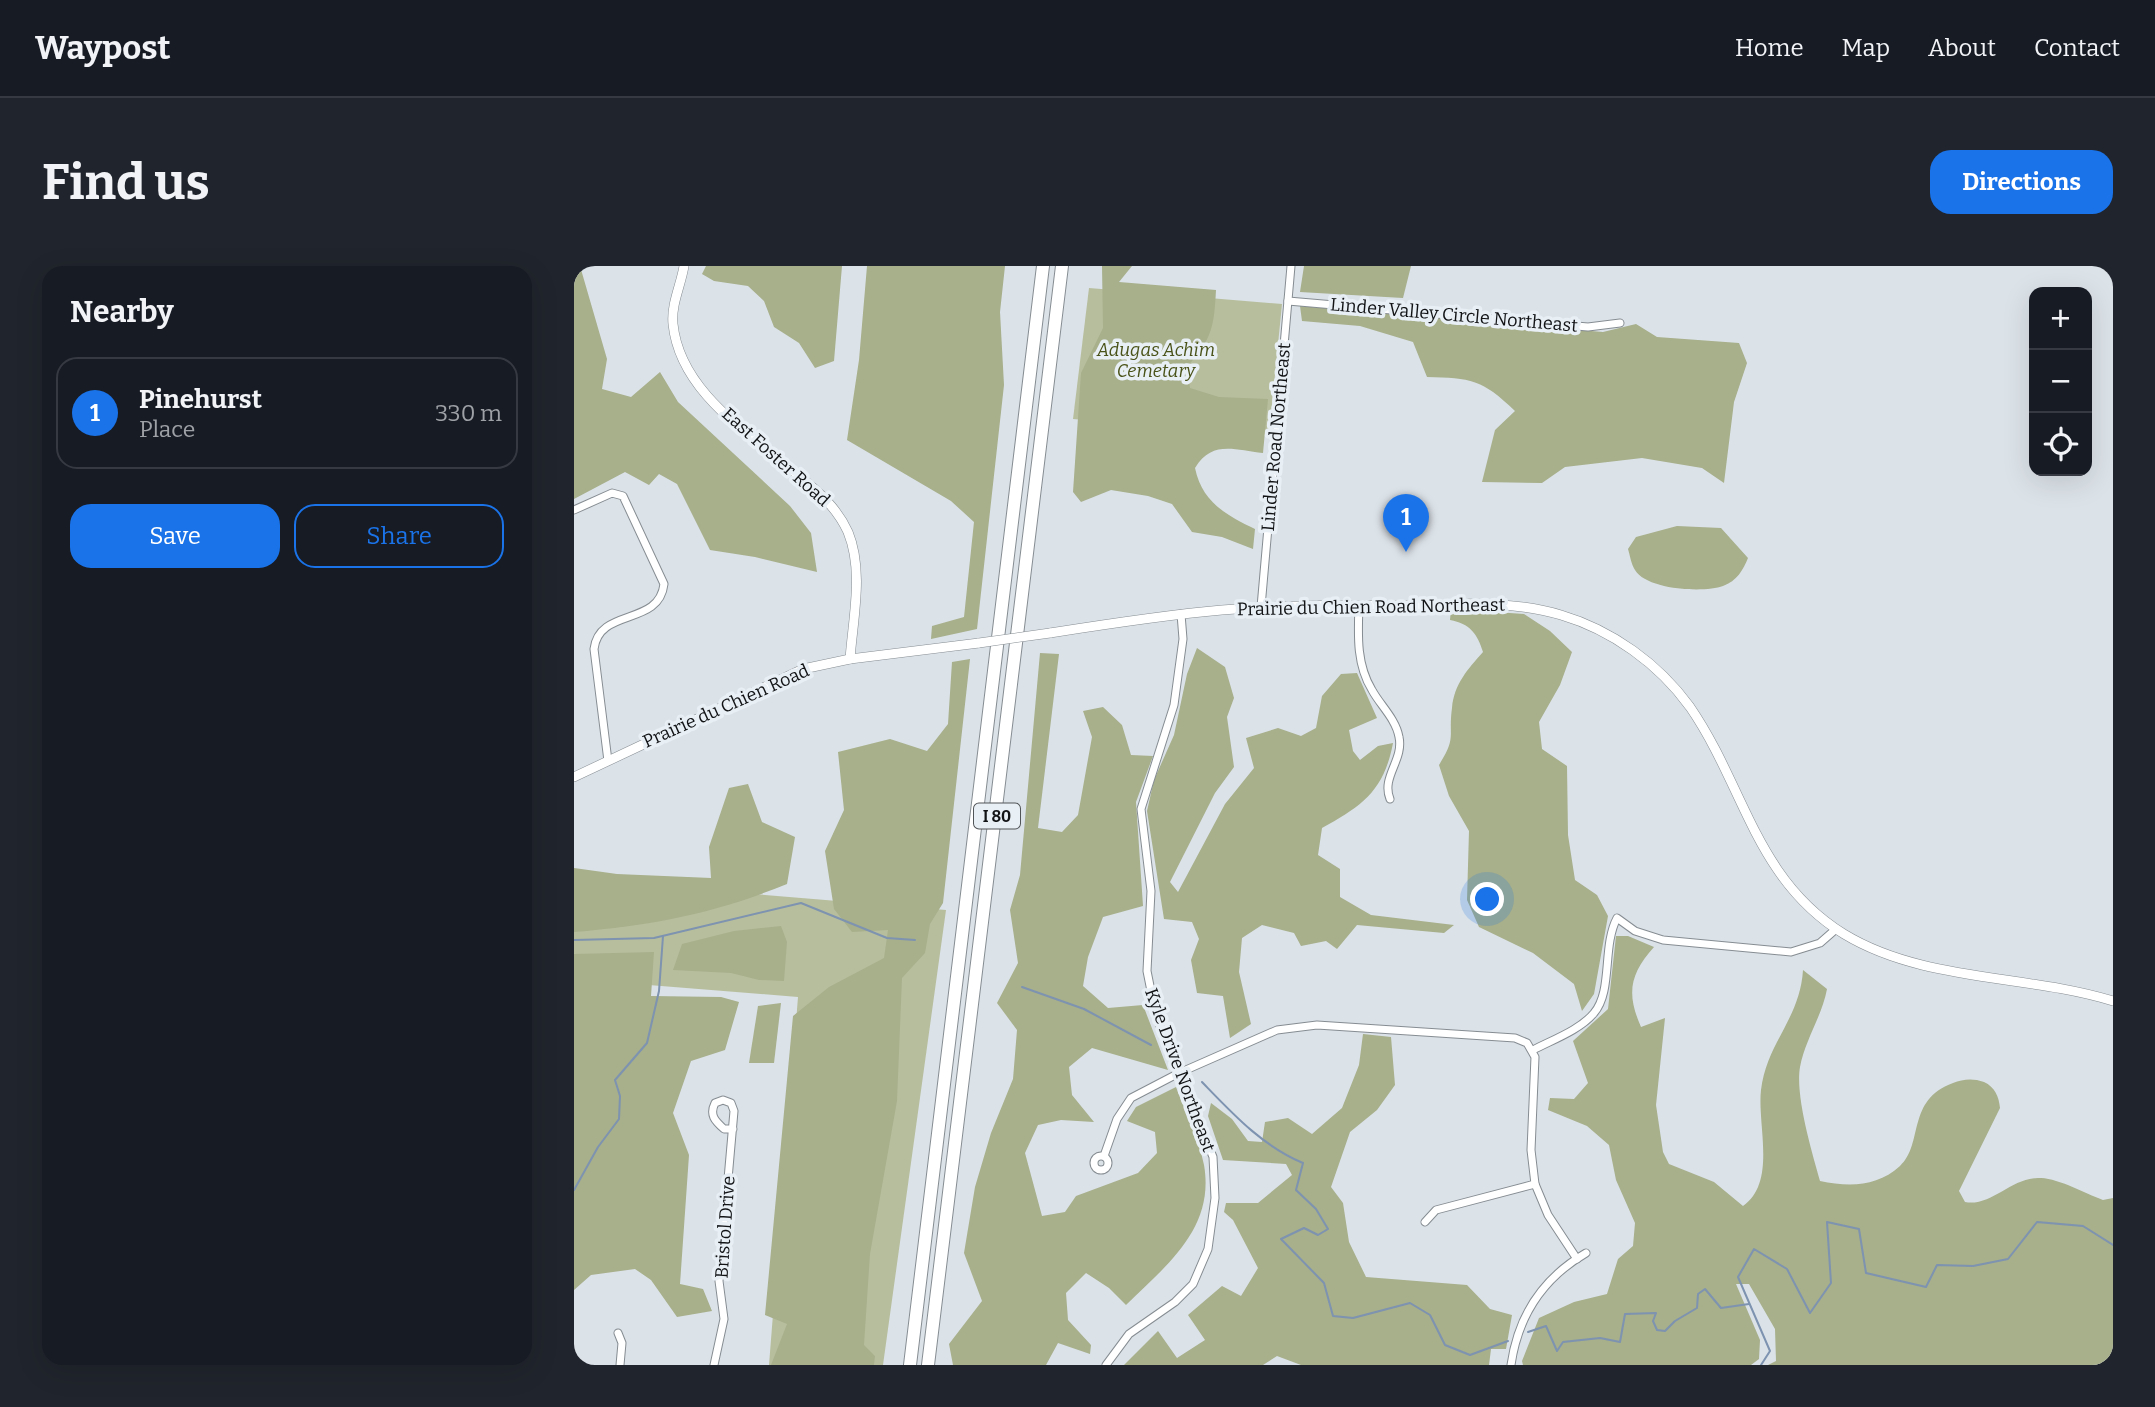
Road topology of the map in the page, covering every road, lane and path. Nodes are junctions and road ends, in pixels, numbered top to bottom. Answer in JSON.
{"nodes":[{"id":1,"x":684,"y":266,"type":"edge"},
{"id":2,"x":1043,"y":266,"type":"edge"},
{"id":3,"x":1062,"y":266,"type":"edge"},
{"id":4,"x":1291,"y":266,"type":"edge"},
{"id":5,"x":1288,"y":301,"type":"junction"},
{"id":6,"x":1620,"y":323,"type":"dead end"},
{"id":7,"x":574,"y":510,"type":"edge"},
{"id":8,"x":1359,"y":605,"type":"junction"},
{"id":9,"x":1261,"y":607,"type":"junction"},
{"id":10,"x":1181,"y":614,"type":"junction"},
{"id":11,"x":1050,"y":633,"type":"joint"},
{"id":12,"x":850,"y":659,"type":"junction"},
{"id":13,"x":608,"y":761,"type":"junction"},
{"id":14,"x":574,"y":777,"type":"edge"},
{"id":15,"x":1390,"y":799,"type":"dead end"},
{"id":16,"x":1836,"y":929,"type":"junction"},
{"id":17,"x":2113,"y":1001,"type":"edge"},
{"id":18,"x":1533,"y":1050,"type":"junction"},
{"id":19,"x":1179,"y":1073,"type":"junction"},
{"id":20,"x":733,"y":1129,"type":"dead end"},
{"id":21,"x":1104,"y":1156,"type":"dead end"},
{"id":22,"x":1535,"y":1184,"type":"junction"},
{"id":23,"x":1425,"y":1222,"type":"dead end"},
{"id":24,"x":1586,"y":1253,"type":"dead end"},
{"id":25,"x":1577,"y":1259,"type":"junction"},
{"id":26,"x":618,"y":1333,"type":"dead end"},
{"id":27,"x":620,"y":1365,"type":"edge"},
{"id":28,"x":714,"y":1365,"type":"edge"},
{"id":29,"x":910,"y":1365,"type":"edge"},
{"id":30,"x":928,"y":1365,"type":"edge"},
{"id":31,"x":1106,"y":1365,"type":"edge"},
{"id":32,"x":1511,"y":1365,"type":"edge"}],
"edges":[{"from":1,"to":12,"type":"street","name":"East Foster Road"},
{"from":2,"to":29,"type":"highway","number":"I 80"},
{"from":3,"to":30,"type":"highway","number":"I 80"},
{"from":4,"to":5,"type":"street","name":"Linder Road Northeast"},
{"from":5,"to":6,"type":"street","name":"Linder Valley Circle Northeast"},
{"from":5,"to":9,"type":"street","name":"Linder Road Northeast"},
{"from":7,"to":13,"type":"street"},
{"from":8,"to":9,"type":"street","name":"Prairie du Chien Road Northeast"},
{"from":8,"to":15,"type":"street"},
{"from":8,"to":16,"type":"street","name":"Prairie du Chien Road Northeast"},
{"from":9,"to":10,"type":"street","name":"Prairie du Chien Road Northeast"},
{"from":10,"to":11,"type":"street","name":"Prairie du Chien Road Northeast"},
{"from":10,"to":19,"type":"street","name":"Kyle Drive Northeast"},
{"from":11,"to":12,"type":"street","name":"Prairie du Chien Road","bridge":true},
{"from":12,"to":13,"type":"street","name":"Prairie du Chien Road"},
{"from":13,"to":14,"type":"street","name":"Prairie du Chien Road"},
{"from":16,"to":17,"type":"street","name":"Prairie du Chien Road Northeast"},
{"from":16,"to":18,"type":"street"},
{"from":18,"to":19,"type":"street"},
{"from":18,"to":22,"type":"street"},
{"from":19,"to":21,"type":"street"},
{"from":19,"to":31,"type":"street","name":"Kyle Drive Northeast"},
{"from":20,"to":28,"type":"street","name":"Bristol Drive"},
{"from":22,"to":23,"type":"street"},
{"from":22,"to":25,"type":"street"},
{"from":24,"to":25,"type":"street"},
{"from":25,"to":32,"type":"street"},
{"from":26,"to":27,"type":"street"}]}
